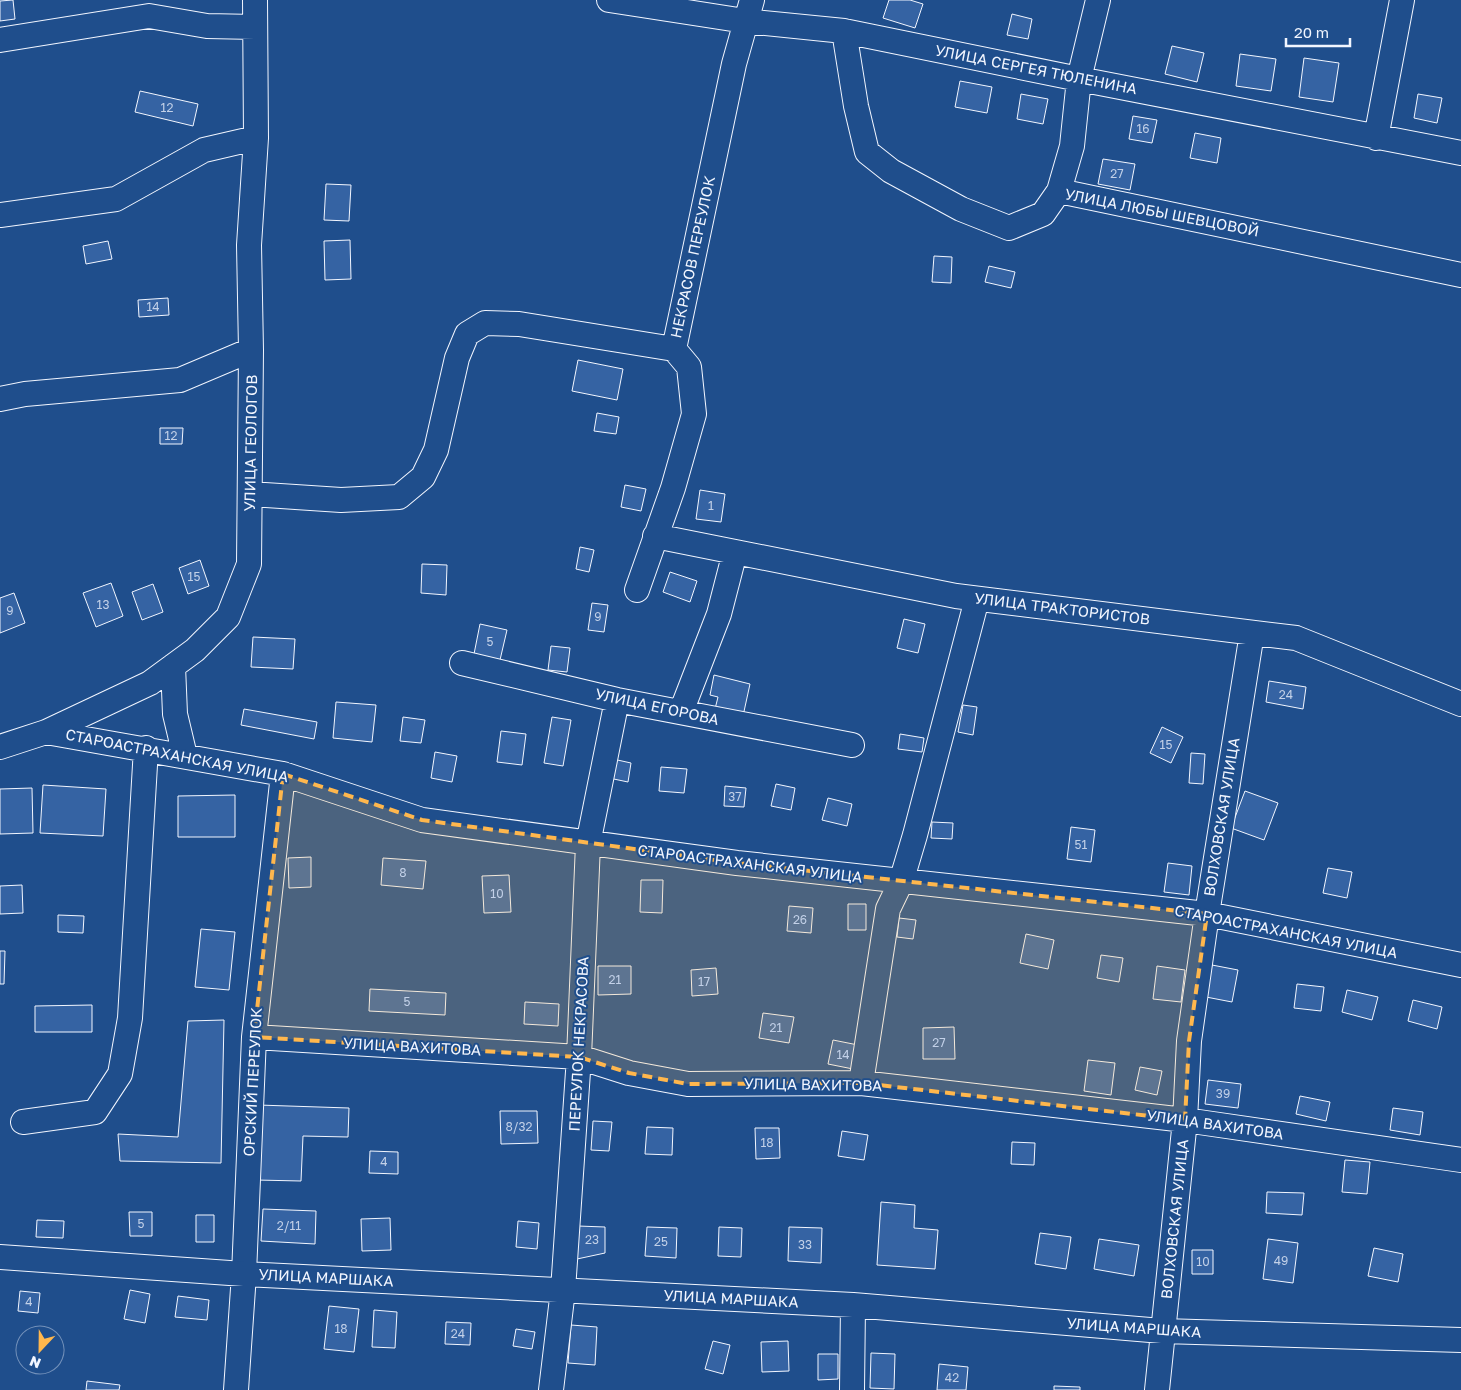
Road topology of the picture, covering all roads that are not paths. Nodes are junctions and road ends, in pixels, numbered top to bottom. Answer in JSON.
{"nodes":[{"id":1,"x":255,"y":0,"type":"edge"},
{"id":2,"x":609,"y":0,"type":"edge"},
{"id":3,"x":1098,"y":0,"type":"edge"},
{"id":4,"x":1402,"y":0,"type":"edge"},
{"id":5,"x":149,"y":8,"type":"edge"},
{"id":6,"x":748,"y":10,"type":"edge"},
{"id":7,"x":255,"y":27,"type":"junction"},
{"id":8,"x":844,"y":31,"type":"junction"},
{"id":9,"x":0,"y":40,"type":"edge"},
{"id":10,"x":1079,"y":79,"type":"junction"},
{"id":11,"x":256,"y":138,"type":"junction"},
{"id":12,"x":1376,"y":138,"type":"junction"},
{"id":13,"x":1461,"y":153,"type":"edge"},
{"id":14,"x":1059,"y":191,"type":"junction"},
{"id":15,"x":0,"y":215,"type":"edge"},
{"id":16,"x":1461,"y":274,"type":"edge"},
{"id":17,"x":674,"y":349,"type":"junction"},
{"id":18,"x":252,"y":350,"type":"junction"},
{"id":19,"x":0,"y":398,"type":"edge"},
{"id":20,"x":250,"y":494,"type":"junction"},
{"id":21,"x":655,"y":536,"type":"junction"},
{"id":22,"x":735,"y":552,"type":"junction"},
{"id":23,"x":636,"y":590,"type":"dead end"},
{"id":24,"x":977,"y":599,"type":"junction"},
{"id":25,"x":1252,"y":633,"type":"junction"},
{"id":26,"x":462,"y":663,"type":"dead end"},
{"id":27,"x":173,"y":666,"type":"junction"},
{"id":28,"x":617,"y":700,"type":"junction"},
{"id":29,"x":1461,"y":704,"type":"edge"},
{"id":30,"x":680,"y":712,"type":"junction"},
{"id":31,"x":46,"y":732,"type":"junction"},
{"id":32,"x":852,"y":745,"type":"dead end"},
{"id":33,"x":0,"y":747,"type":"edge"},
{"id":34,"x":146,"y":748,"type":"junction"},
{"id":35,"x":185,"y":756,"type":"junction"},
{"id":36,"x":283,"y":774,"type":"junction"},
{"id":37,"x":588,"y":844,"type":"junction"},
{"id":38,"x":901,"y":882,"type":"junction"},
{"id":39,"x":1207,"y":914,"type":"junction"},
{"id":40,"x":1461,"y":966,"type":"edge"},
{"id":41,"x":254,"y":1037,"type":"junction"},
{"id":42,"x":579,"y":1057,"type":"junction"},
{"id":43,"x":861,"y":1083,"type":"junction"},
{"id":44,"x":1186,"y":1120,"type":"junction"},
{"id":45,"x":23,"y":1122,"type":"dead end"},
{"id":46,"x":1461,"y":1160,"type":"edge"},
{"id":47,"x":0,"y":1257,"type":"edge"},
{"id":48,"x":244,"y":1274,"type":"junction"},
{"id":49,"x":563,"y":1290,"type":"junction"},
{"id":50,"x":853,"y":1305,"type":"junction"},
{"id":51,"x":1162,"y":1331,"type":"junction"},
{"id":52,"x":1461,"y":1340,"type":"edge"},
{"id":53,"x":236,"y":1390,"type":"edge"},
{"id":54,"x":551,"y":1390,"type":"edge"},
{"id":55,"x":852,"y":1390,"type":"edge"},
{"id":56,"x":1157,"y":1390,"type":"edge"}],
"edges":[{"from":1,"to":7,"type":"street","name":"УЛИЦА ГЕОЛОГОВ"},
{"from":2,"to":6,"type":"street","name":"УЛИЦА СЕРГЕЯ ТЮЛЕНИНА"},
{"from":3,"to":10,"type":"street"},
{"from":4,"to":12,"type":"street"},
{"from":5,"to":7,"type":"street"},
{"from":5,"to":9,"type":"street"},
{"from":6,"to":8,"type":"street","name":"УЛИЦА СЕРГЕЯ ТЮЛЕНИНА"},
{"from":6,"to":17,"type":"street","name":"НЕКРАСОВ ПЕРЕУЛОК"},
{"from":7,"to":11,"type":"street","name":"УЛИЦА ГЕОЛОГОВ"},
{"from":8,"to":10,"type":"street","name":"УЛИЦА СЕРГЕЯ ТЮЛЕНИНА"},
{"from":8,"to":14,"type":"street","name":"УЛИЦА ЛЮБЫ ШЕВЦОВОЙ"},
{"from":10,"to":12,"type":"street","name":"УЛИЦА СЕРГЕЯ ТЮЛЕНИНА"},
{"from":10,"to":14,"type":"street"},
{"from":11,"to":15,"type":"street"},
{"from":11,"to":18,"type":"street","name":"УЛИЦА ГЕОЛОГОВ"},
{"from":12,"to":13,"type":"street","name":"УЛИЦА СЕРГЕЯ ТЮЛЕНИНА"},
{"from":14,"to":16,"type":"street","name":"УЛИЦА ЛЮБЫ ШЕВЦОВОЙ"},
{"from":17,"to":20,"type":"street"},
{"from":17,"to":21,"type":"street","name":"НЕКРАСОВ ПЕРЕУЛОК"},
{"from":18,"to":19,"type":"street"},
{"from":18,"to":20,"type":"street","name":"УЛИЦА ГЕОЛОГОВ"},
{"from":20,"to":27,"type":"street","name":"УЛИЦА ГЕОЛОГОВ"},
{"from":21,"to":22,"type":"street","name":"УЛИЦА ТРАКТОРИСТОВ"},
{"from":21,"to":23,"type":"street","name":"НЕКРАСОВ ПЕРЕУЛОК"},
{"from":22,"to":24,"type":"street","name":"УЛИЦА ТРАКТОРИСТОВ"},
{"from":22,"to":30,"type":"street"},
{"from":24,"to":25,"type":"street","name":"УЛИЦА ТРАКТОРИСТОВ"},
{"from":24,"to":38,"type":"street"},
{"from":25,"to":29,"type":"street","name":"УЛИЦА ТРАКТОРИСТОВ"},
{"from":25,"to":39,"type":"street","name":"ВОЛХОВСКАЯ УЛИЦА"},
{"from":26,"to":28,"type":"street","name":"УЛИЦА ЕГОРОВА"},
{"from":27,"to":31,"type":"street","name":"УЛИЦА ГЕОЛОГОВ"},
{"from":27,"to":35,"type":"street"},
{"from":28,"to":30,"type":"street","name":"УЛИЦА ЕГОРОВА"},
{"from":28,"to":37,"type":"street","name":"ПЕРЕУЛОК НЕКРАСОВА"},
{"from":30,"to":32,"type":"street","name":"УЛИЦА ЕГОРОВА"},
{"from":31,"to":33,"type":"street","name":"УЛИЦА ГЕОЛОГОВ"},
{"from":31,"to":34,"type":"street","name":"СТАРОАСТРАХАНСКАЯ УЛИЦА"},
{"from":34,"to":35,"type":"street","name":"СТАРОАСТРАХАНСКАЯ УЛИЦА"},
{"from":34,"to":45,"type":"street"},
{"from":35,"to":36,"type":"street","name":"СТАРОАСТРАХАНСКАЯ УЛИЦА"},
{"from":36,"to":37,"type":"street","name":"СТАРОАСТРАХАНСКАЯ УЛИЦА"},
{"from":36,"to":41,"type":"street","name":"ОРСКИЙ ПЕРЕУЛОК"},
{"from":37,"to":38,"type":"street","name":"СТАРОАСТРАХАНСКАЯ УЛИЦА"},
{"from":37,"to":42,"type":"street","name":"ПЕРЕУЛОК НЕКРАСОВА"},
{"from":38,"to":39,"type":"street","name":"СТАРОАСТРАХАНСКАЯ УЛИЦА"},
{"from":38,"to":43,"type":"street"},
{"from":39,"to":40,"type":"street","name":"СТАРОАСТРАХАНСКАЯ УЛИЦА"},
{"from":39,"to":44,"type":"street","name":"ВОЛХОВСКАЯ УЛИЦА"},
{"from":41,"to":42,"type":"street","name":"УЛИЦА ВАХИТОВА"},
{"from":41,"to":48,"type":"street","name":"ОРСКИЙ ПЕРЕУЛОК"},
{"from":42,"to":43,"type":"street","name":"УЛИЦА ВАХИТОВА"},
{"from":42,"to":49,"type":"street","name":"ПЕРЕУЛОК НЕКРАСОВА"},
{"from":43,"to":44,"type":"street","name":"УЛИЦА ВАХИТОВА"},
{"from":44,"to":46,"type":"street","name":"УЛИЦА ВАХИТОВА"},
{"from":44,"to":51,"type":"street","name":"ВОЛХОВСКАЯ УЛИЦА"},
{"from":47,"to":48,"type":"street","name":"УЛИЦА МАРШАКА"},
{"from":48,"to":49,"type":"street","name":"УЛИЦА МАРШАКА"},
{"from":48,"to":53,"type":"street","name":"ОРСКИЙ ПЕРЕУЛОК"},
{"from":49,"to":50,"type":"street","name":"УЛИЦА МАРШАКА"},
{"from":49,"to":54,"type":"street","name":"ПЕРЕУЛОК НЕКРАСОВА"},
{"from":50,"to":51,"type":"street","name":"УЛИЦА МАРШАКА"},
{"from":50,"to":55,"type":"street"},
{"from":51,"to":52,"type":"street","name":"УЛИЦА МАРШАКА"},
{"from":51,"to":56,"type":"street","name":"ВОЛХОВСКАЯ УЛИЦА"}]}
